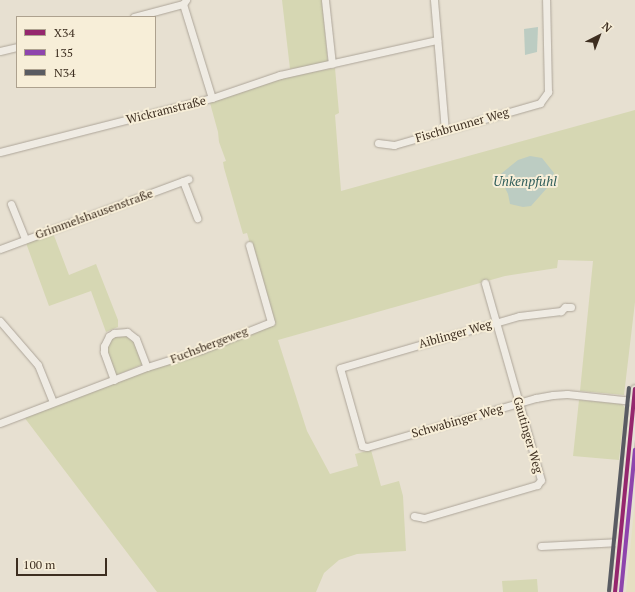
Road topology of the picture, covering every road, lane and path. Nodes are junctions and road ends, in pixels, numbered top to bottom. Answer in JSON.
{"nodes":[{"id":1,"x":325,"y":0,"type":"edge"},
{"id":2,"x":434,"y":0,"type":"edge"},
{"id":3,"x":546,"y":0,"type":"edge"},
{"id":4,"x":185,"y":2,"type":"edge"},
{"id":5,"x":137,"y":16,"type":"edge"},
{"id":6,"x":437,"y":40,"type":"junction"},
{"id":7,"x":16,"y":47,"type":"edge"},
{"id":8,"x":0,"y":51,"type":"edge"},
{"id":9,"x":332,"y":64,"type":"junction"},
{"id":10,"x":212,"y":98,"type":"junction"},
{"id":11,"x":445,"y":130,"type":"junction"},
{"id":12,"x":378,"y":143,"type":"dead end"},
{"id":13,"x":0,"y":152,"type":"edge"},
{"id":14,"x":11,"y":204,"type":"dead end"},
{"id":15,"x":197,"y":218,"type":"dead end"},
{"id":16,"x":25,"y":239,"type":"junction"},
{"id":17,"x":249,"y":245,"type":"dead end"},
{"id":18,"x":0,"y":248,"type":"edge"},
{"id":19,"x":484,"y":283,"type":"dead end"},
{"id":20,"x":571,"y":307,"type":"dead end"},
{"id":21,"x":0,"y":321,"type":"edge"},
{"id":22,"x":495,"y":322,"type":"junction"},
{"id":23,"x":147,"y":367,"type":"junction"},
{"id":24,"x":340,"y":368,"type":"joint"},
{"id":25,"x":114,"y":380,"type":"junction"},
{"id":26,"x":635,"y":389,"type":"edge"},
{"id":27,"x":634,"y":401,"type":"junction"},
{"id":28,"x":53,"y":402,"type":"junction"},
{"id":29,"x":519,"y":403,"type":"junction"},
{"id":30,"x":0,"y":423,"type":"edge"},
{"id":31,"x":414,"y":516,"type":"dead end"},
{"id":32,"x":620,"y":542,"type":"junction"},
{"id":33,"x":541,"y":546,"type":"dead end"},
{"id":34,"x":615,"y":592,"type":"edge"}],
"edges":[{"from":1,"to":9,"type":"street"},
{"from":2,"to":6,"type":"street"},
{"from":3,"to":11,"type":"street","name":"Fischbrunner Weg"},
{"from":4,"to":5,"type":"street"},
{"from":4,"to":10,"type":"street"},
{"from":6,"to":9,"type":"street","name":"Wickramstraße"},
{"from":6,"to":11,"type":"street"},
{"from":7,"to":8,"type":"street"},
{"from":9,"to":10,"type":"street","name":"Wickramstraße"},
{"from":10,"to":13,"type":"street","name":"Wickramstraße"},
{"from":11,"to":12,"type":"street","name":"Fischbrunner Weg"},
{"from":14,"to":16,"type":"street"},
{"from":15,"to":16,"type":"street","name":"Grimmelshausenstraße"},
{"from":16,"to":18,"type":"street","name":"Grimmelshausenstraße"},
{"from":17,"to":23,"type":"street","name":"Fuchsbergeweg"},
{"from":19,"to":22,"type":"street","name":"Gautinger Weg"},
{"from":20,"to":22,"type":"street","name":"Aiblinger Weg"},
{"from":21,"to":28,"type":"street"},
{"from":22,"to":24,"type":"street","name":"Aiblinger Weg"},
{"from":22,"to":29,"type":"street","name":"Gautinger Weg"},
{"from":23,"to":25,"type":"street","name":"Fuchsbergeweg"},
{"from":23,"to":25,"type":"street"},
{"from":24,"to":29,"type":"street","name":"Schwabinger Weg"},
{"from":25,"to":28,"type":"street","name":"Fuchsbergeweg"},
{"from":26,"to":27,"type":"main road"},
{"from":27,"to":29,"type":"street","name":"Schwabinger Weg"},
{"from":27,"to":32,"type":"main road"},
{"from":28,"to":30,"type":"street","name":"Fuchsbergeweg"},
{"from":29,"to":31,"type":"street","name":"Gautinger Weg"},
{"from":32,"to":33,"type":"street"},
{"from":32,"to":34,"type":"main road"}]}
